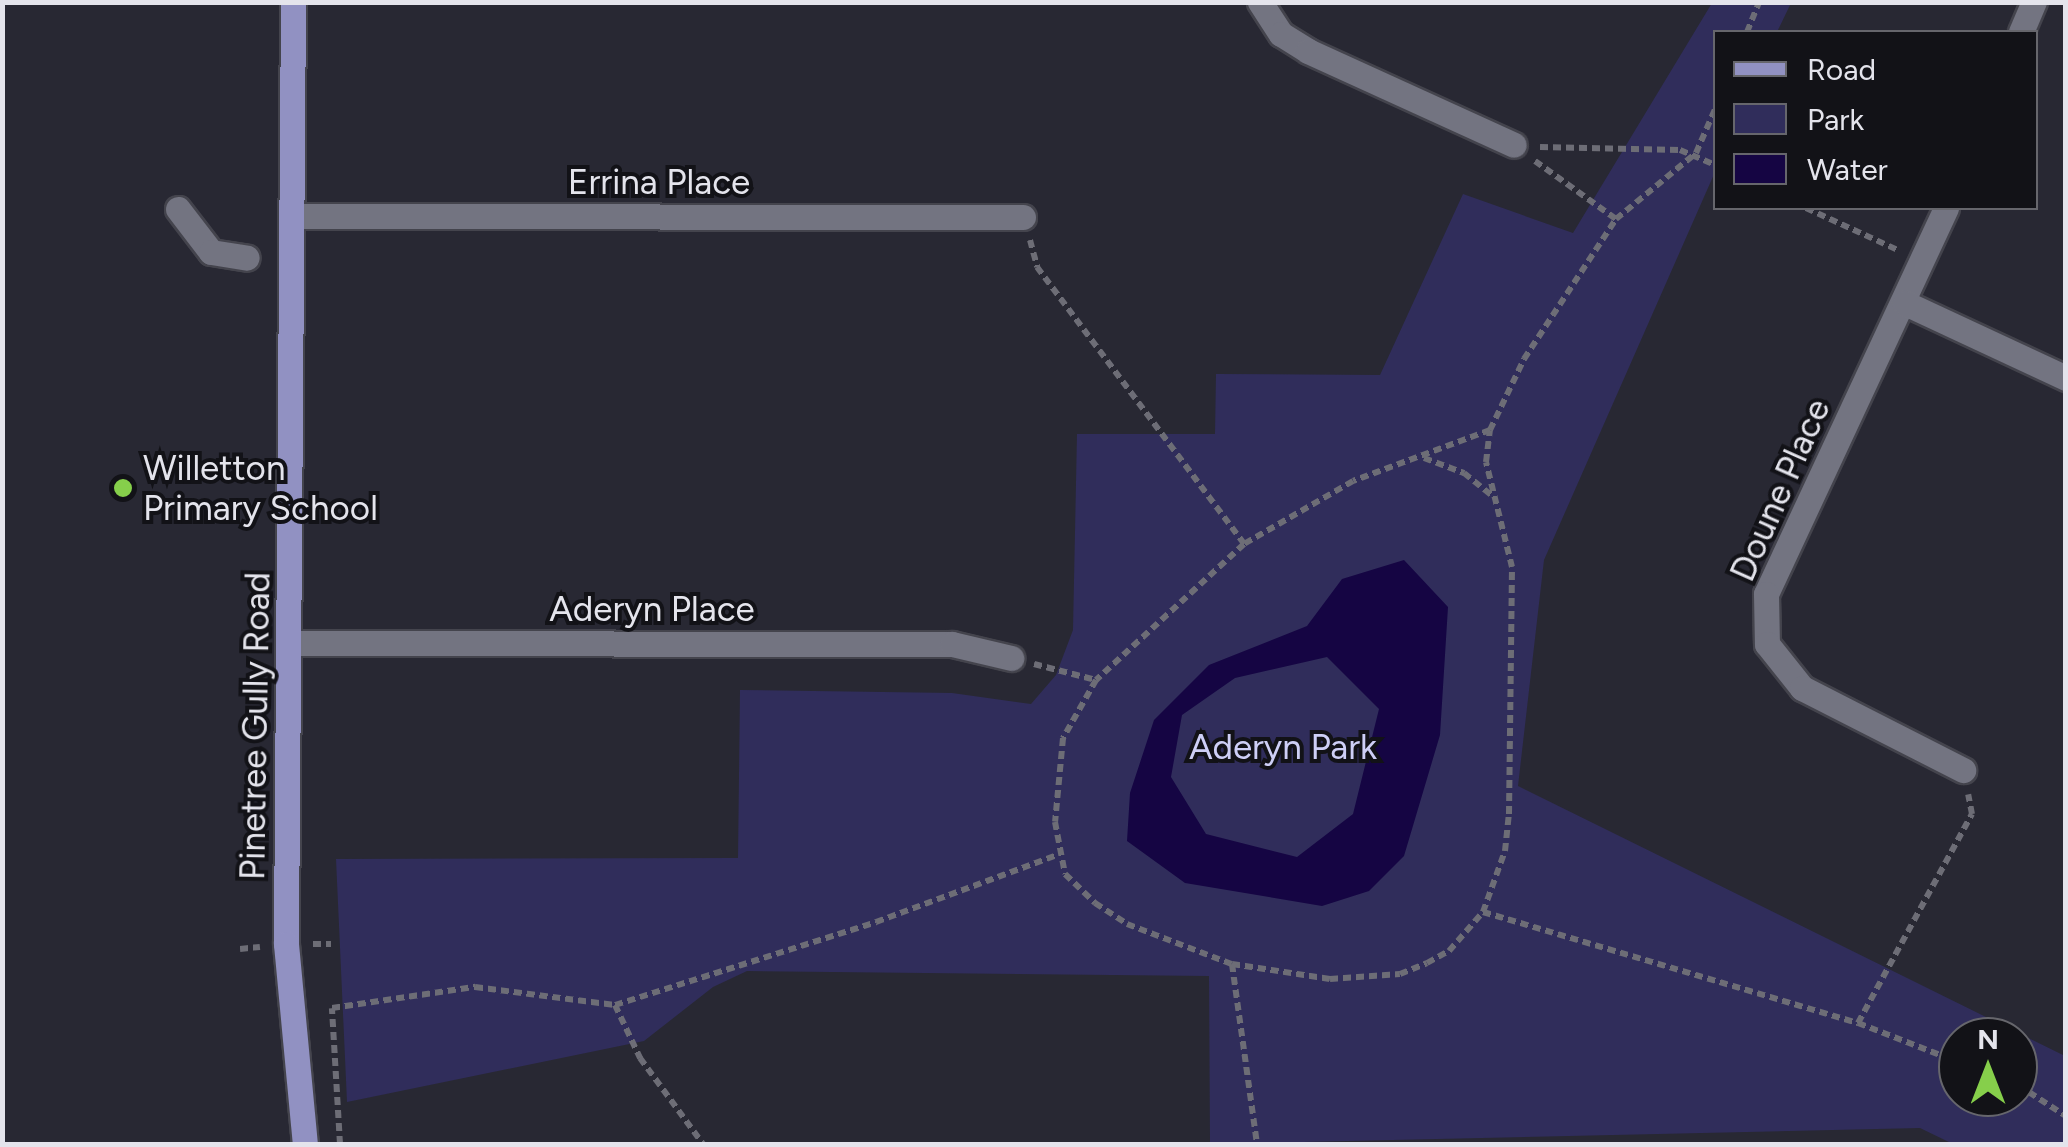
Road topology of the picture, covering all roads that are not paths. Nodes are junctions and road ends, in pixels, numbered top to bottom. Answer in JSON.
{"nodes":[{"id":1,"x":1260,"y":2,"type":"edge"},
{"id":2,"x":2034,"y":2,"type":"edge"},
{"id":3,"x":291,"y":4,"type":"edge"},
{"id":4,"x":2023,"y":30,"type":"edge"},
{"id":5,"x":1514,"y":146,"type":"road end"},
{"id":6,"x":178,"y":208,"type":"dead end"},
{"id":7,"x":1945,"y":210,"type":"edge"},
{"id":8,"x":294,"y":216,"type":"junction"},
{"id":9,"x":1023,"y":217,"type":"road end"},
{"id":10,"x":246,"y":258,"type":"dead end"},
{"id":11,"x":1905,"y":303,"type":"junction"},
{"id":12,"x":2066,"y":378,"type":"edge"},
{"id":13,"x":292,"y":643,"type":"junction"},
{"id":14,"x":1011,"y":658,"type":"road end"},
{"id":15,"x":1963,"y":770,"type":"road end"},
{"id":16,"x":305,"y":1144,"type":"edge"}],
"edges":[{"from":1,"to":5,"type":"street"},
{"from":2,"to":4,"type":"street"},
{"from":3,"to":8,"type":"main road","name":"Pinetree Gully Road"},
{"from":6,"to":10,"type":"street"},
{"from":7,"to":11,"type":"street","name":"Doune Place"},
{"from":8,"to":9,"type":"street","name":"Errina Place"},
{"from":8,"to":13,"type":"main road","name":"Pinetree Gully Road"},
{"from":11,"to":12,"type":"street"},
{"from":11,"to":15,"type":"street","name":"Doune Place"},
{"from":13,"to":14,"type":"street","name":"Aderyn Place"},
{"from":13,"to":16,"type":"main road","name":"Pinetree Gully Road"}]}
